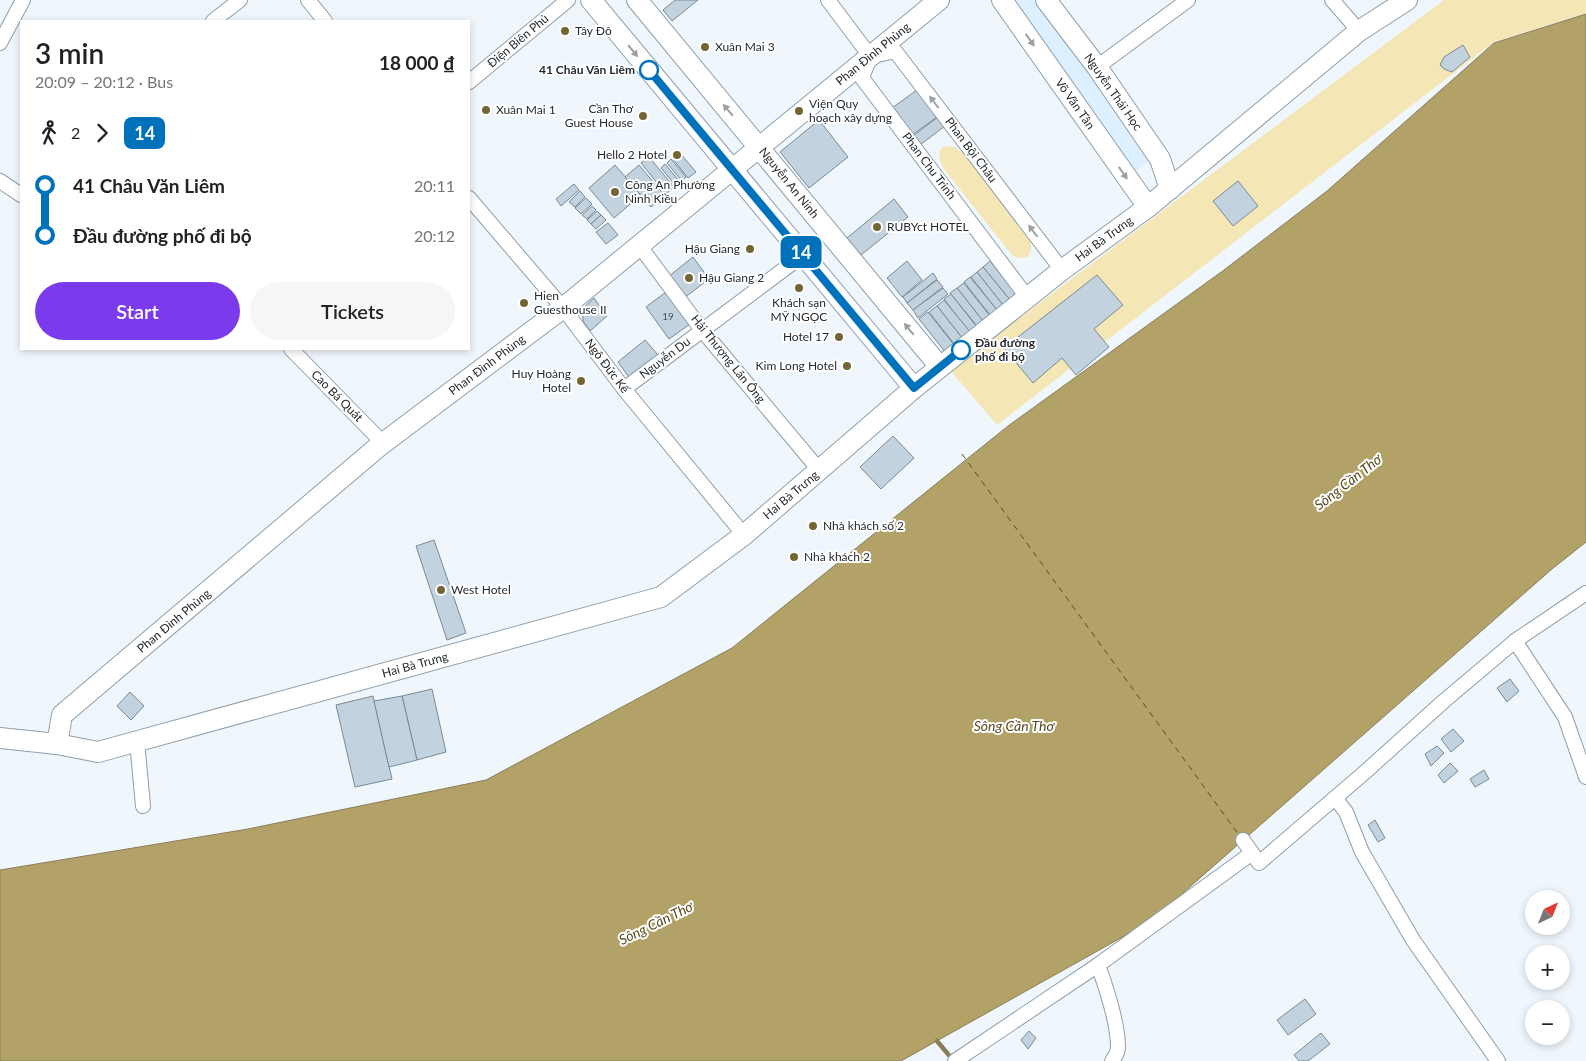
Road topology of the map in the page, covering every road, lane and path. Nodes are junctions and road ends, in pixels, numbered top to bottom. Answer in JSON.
{"nodes":[{"id":1,"x":23,"y":0,"type":"edge"},
{"id":2,"x":240,"y":0,"type":"edge"},
{"id":3,"x":308,"y":0,"type":"edge"},
{"id":4,"x":568,"y":0,"type":"edge"},
{"id":5,"x":590,"y":0,"type":"edge"},
{"id":6,"x":638,"y":0,"type":"edge"},
{"id":7,"x":828,"y":0,"type":"edge"},
{"id":8,"x":938,"y":0,"type":"edge"},
{"id":9,"x":1002,"y":0,"type":"edge"},
{"id":10,"x":1046,"y":0,"type":"edge"},
{"id":11,"x":1188,"y":0,"type":"edge"},
{"id":12,"x":1332,"y":0,"type":"edge"},
{"id":13,"x":1407,"y":0,"type":"edge"},
{"id":14,"x":214,"y":20,"type":"edge"},
{"id":15,"x":324,"y":20,"type":"edge"},
{"id":16,"x":1359,"y":32,"type":"junction"},
{"id":17,"x":0,"y":44,"type":"edge"},
{"id":18,"x":870,"y":56,"type":"junction"},
{"id":19,"x":1097,"y":67,"type":"junction"},
{"id":20,"x":470,"y":81,"type":"edge"},
{"id":21,"x":759,"y":147,"type":"junction"},
{"id":22,"x":732,"y":170,"type":"junction"},
{"id":23,"x":0,"y":181,"type":"edge"},
{"id":24,"x":1170,"y":189,"type":"junction"},
{"id":25,"x":20,"y":194,"type":"edge"},
{"id":26,"x":470,"y":199,"type":"edge"},
{"id":27,"x":1148,"y":208,"type":"junction"},
{"id":28,"x":639,"y":245,"type":"junction"},
{"id":29,"x":803,"y":255,"type":"junction"},
{"id":30,"x":1062,"y":270,"type":"junction"},
{"id":31,"x":1028,"y":297,"type":"junction"},
{"id":32,"x":563,"y":308,"type":"junction"},
{"id":33,"x":702,"y":330,"type":"junction"},
{"id":34,"x":292,"y":350,"type":"edge"},
{"id":35,"x":940,"y":367,"type":"junction"},
{"id":36,"x":914,"y":388,"type":"junction"},
{"id":37,"x":624,"y":389,"type":"junction"},
{"id":38,"x":384,"y":443,"type":"junction"},
{"id":39,"x":820,"y":471,"type":"junction"},
{"id":40,"x":744,"y":535,"type":"junction"},
{"id":41,"x":1586,"y":593,"type":"edge"},
{"id":42,"x":1515,"y":641,"type":"junction"},
{"id":43,"x":0,"y":738,"type":"edge"},
{"id":44,"x":138,"y":741,"type":"junction"},
{"id":45,"x":57,"y":744,"type":"junction"},
{"id":46,"x":1586,"y":777,"type":"edge"},
{"id":47,"x":1335,"y":798,"type":"junction"},
{"id":48,"x":143,"y":806,"type":"dead end"},
{"id":49,"x":1243,"y":840,"type":"dead end"},
{"id":50,"x":1252,"y":853,"type":"junction"},
{"id":51,"x":1098,"y":965,"type":"junction"},
{"id":52,"x":961,"y":1058,"type":"edge"},
{"id":53,"x":1112,"y":1061,"type":"edge"},
{"id":54,"x":1498,"y":1061,"type":"edge"}],
"edges":[{"from":1,"to":17,"type":"street"},
{"from":2,"to":14,"type":"street"},
{"from":3,"to":15,"type":"street"},
{"from":4,"to":20,"type":"street","name":"Điện Biên Phủ"},
{"from":5,"to":22,"type":"street","one_way":true},
{"from":21,"to":6,"type":"street","name":"Nguyễn An Ninh","one_way":true},
{"from":7,"to":18,"type":"street"},
{"from":8,"to":18,"type":"street","name":"Phan Đình Phùng"},
{"from":9,"to":27,"type":"street","name":"Võ Văn Tần","one_way":true},
{"from":10,"to":19,"type":"street","name":"Nguyễn Thái Học"},
{"from":11,"to":19,"type":"street"},
{"from":12,"to":16,"type":"street"},
{"from":13,"to":16,"type":"street","name":"Hai Bà Trưng"},
{"from":16,"to":24,"type":"street","name":"Hai Bà Trưng"},
{"from":18,"to":21,"type":"street","name":"Phan Đình Phùng"},
{"from":30,"to":18,"type":"street","name":"Phan Bội Châu","one_way":true},
{"from":18,"to":31,"type":"street","name":"Phan Chu Trinh"},
{"from":19,"to":24,"type":"street","name":"Nguyễn Thái Học"},
{"from":21,"to":22,"type":"street","name":"Phan Đình Phùng"},
{"from":35,"to":21,"type":"street","name":"Nguyễn An Ninh","one_way":true},
{"from":22,"to":28,"type":"street","name":"Phan Đình Phùng"},
{"from":22,"to":29,"type":"street"},
{"from":23,"to":25,"type":"street"},
{"from":24,"to":27,"type":"street","name":"Hai Bà Trưng"},
{"from":26,"to":32,"type":"street","name":"Ngô Đức Kế"},
{"from":27,"to":30,"type":"street","name":"Hai Bà Trưng"},
{"from":28,"to":32,"type":"street","name":"Phan Đình Phùng"},
{"from":28,"to":33,"type":"street","name":"Hải Thượng Lãn Ông"},
{"from":29,"to":33,"type":"street","name":"Nguyễn Du"},
{"from":29,"to":36,"type":"street"},
{"from":30,"to":31,"type":"street","name":"Hai Bà Trưng"},
{"from":31,"to":35,"type":"street","name":"Hai Bà Trưng"},
{"from":32,"to":37,"type":"street","name":"Ngô Đức Kế"},
{"from":32,"to":38,"type":"street","name":"Phan Đình Phùng"},
{"from":33,"to":37,"type":"street","name":"Nguyễn Du"},
{"from":33,"to":39,"type":"street","name":"Hải Thượng Lãn Ông"},
{"from":34,"to":38,"type":"street","name":"Cao Bá Quát"},
{"from":35,"to":36,"type":"street","name":"Hai Bà Trưng"},
{"from":36,"to":39,"type":"street","name":"Hai Bà Trưng"},
{"from":37,"to":40,"type":"street","name":"Ngô Đức Kế"},
{"from":38,"to":45,"type":"street","name":"Phan Đình Phùng"},
{"from":39,"to":40,"type":"street","name":"Hai Bà Trưng"},
{"from":40,"to":44,"type":"street","name":"Hai Bà Trưng"},
{"from":41,"to":42,"type":"street"},
{"from":42,"to":46,"type":"street"},
{"from":42,"to":47,"type":"street"},
{"from":43,"to":45,"type":"street","name":"Hai Bà Trưng"},
{"from":44,"to":45,"type":"street","name":"Hai Bà Trưng"},
{"from":44,"to":48,"type":"street"},
{"from":47,"to":50,"type":"street"},
{"from":47,"to":54,"type":"street"},
{"from":49,"to":50,"type":"street"},
{"from":50,"to":51,"type":"street"},
{"from":51,"to":52,"type":"street"},
{"from":51,"to":53,"type":"street"}]}
